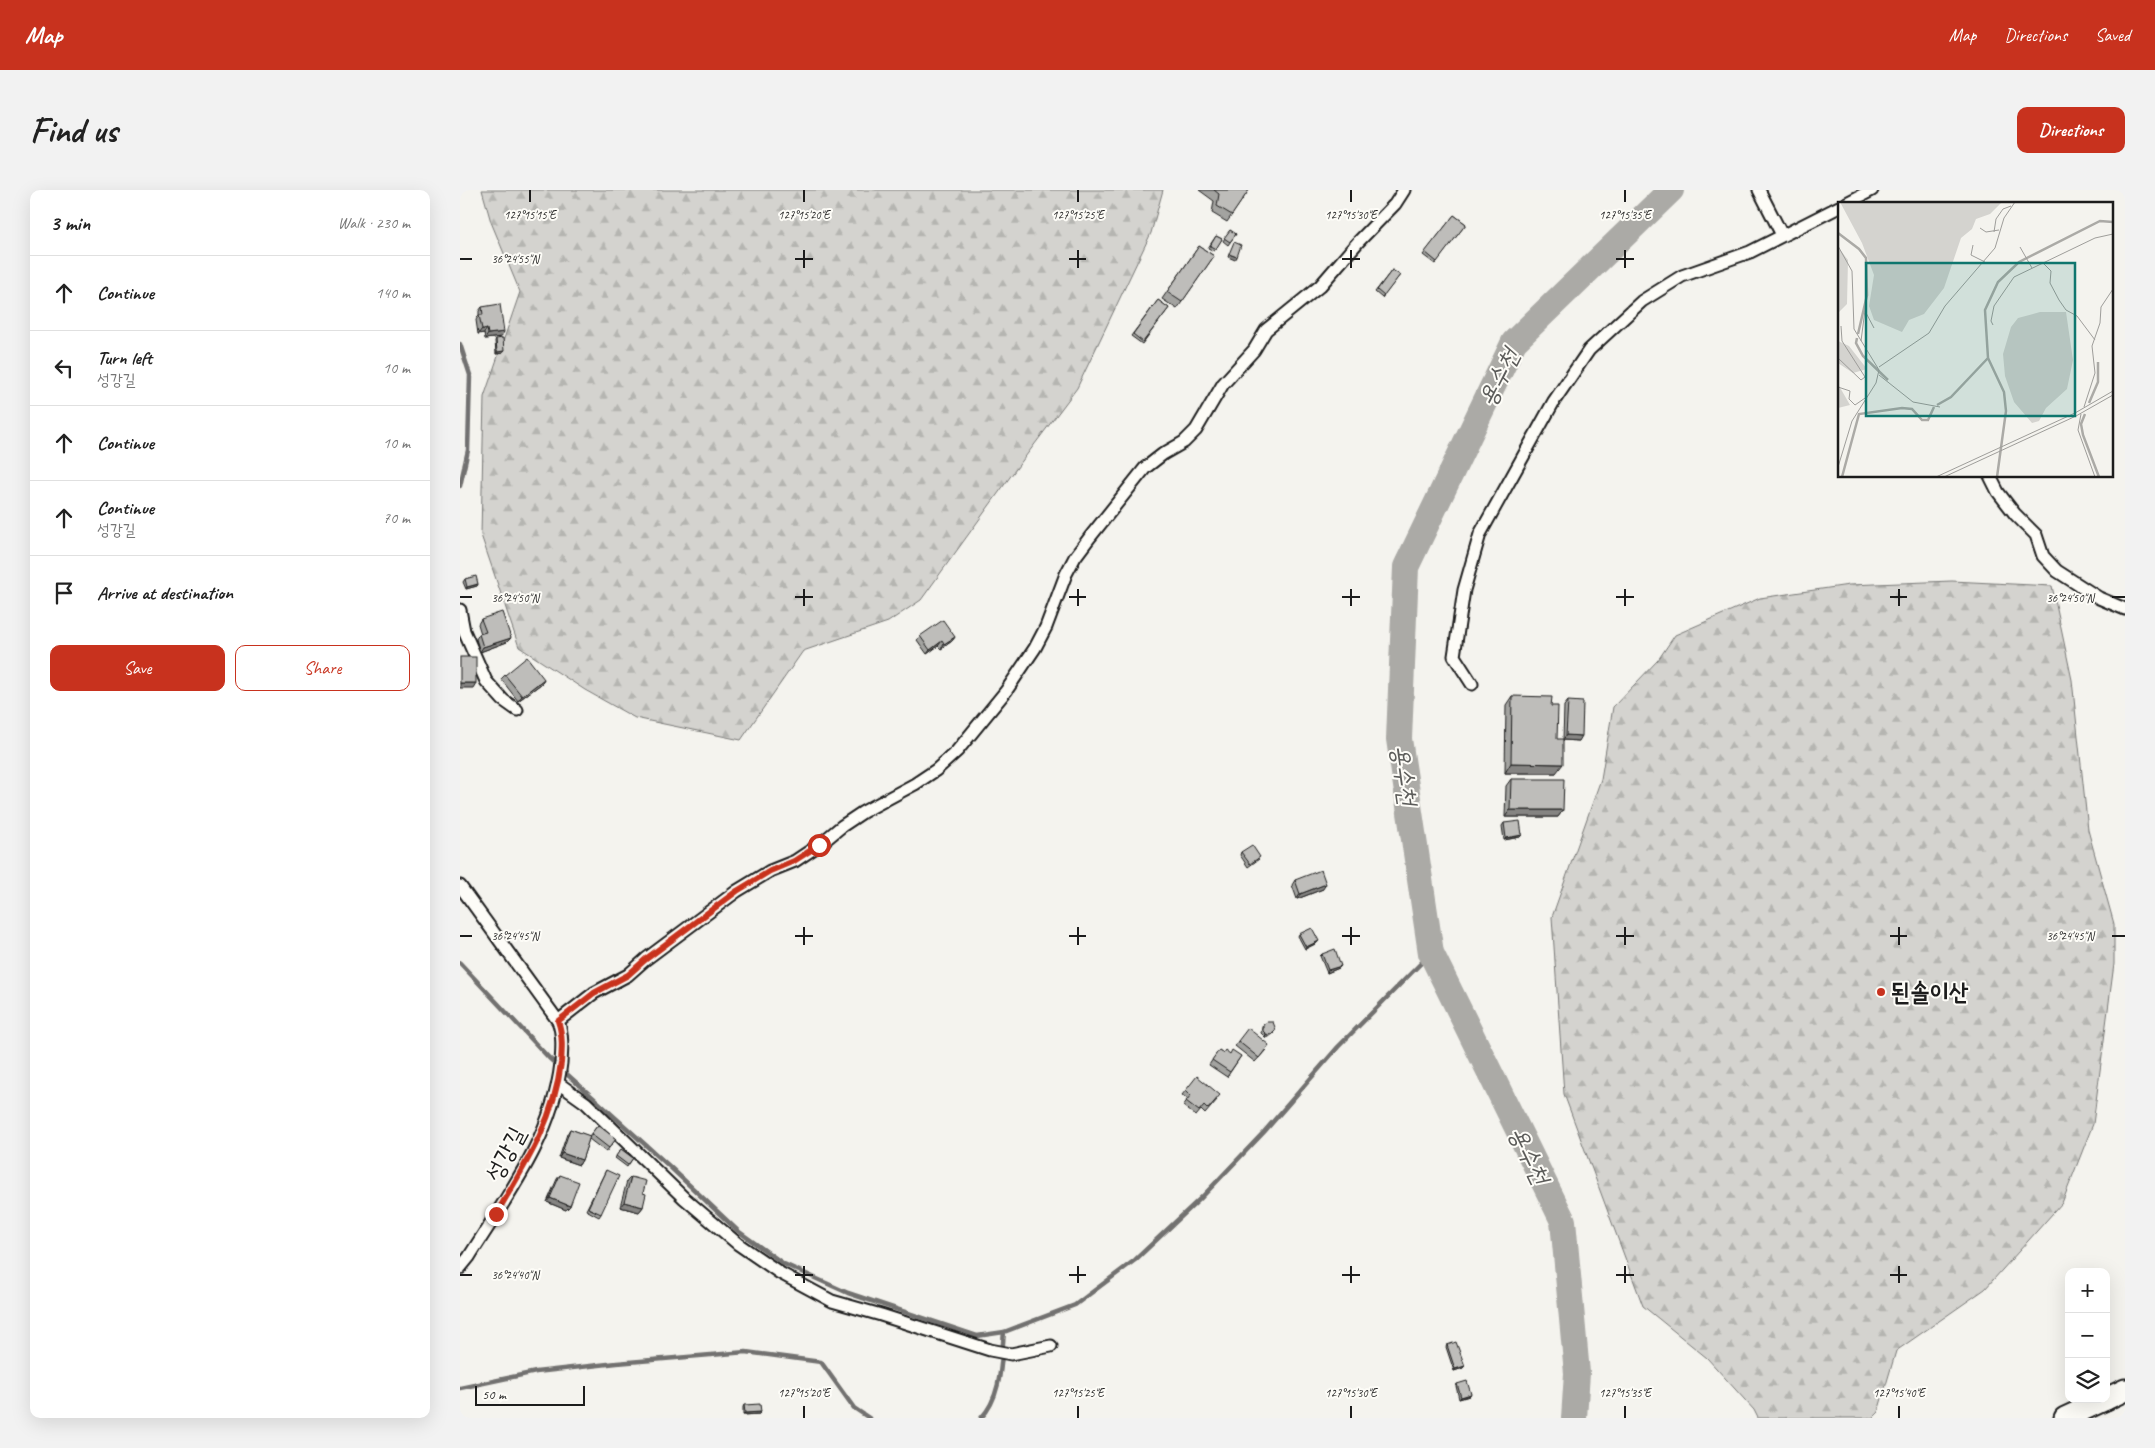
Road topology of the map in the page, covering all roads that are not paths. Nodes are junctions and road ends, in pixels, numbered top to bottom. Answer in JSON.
{"nodes":[{"id":1,"x":1404,"y":190,"type":"edge"},
{"id":2,"x":1758,"y":190,"type":"edge"},
{"id":3,"x":1869,"y":192,"type":"edge"},
{"id":4,"x":1848,"y":202,"type":"edge"},
{"id":5,"x":1838,"y":207,"type":"edge"},
{"id":6,"x":1782,"y":235,"type":"junction"},
{"id":7,"x":1991,"y":478,"type":"edge"},
{"id":8,"x":2125,"y":609,"type":"edge"},
{"id":9,"x":460,"y":610,"type":"edge"},
{"id":10,"x":1472,"y":684,"type":"dead end"},
{"id":11,"x":517,"y":710,"type":"dead end"},
{"id":12,"x":460,"y":886,"type":"edge"},
{"id":13,"x":558,"y":1021,"type":"junction"},
{"id":14,"x":559,"y":1082,"type":"junction"},
{"id":15,"x":465,"y":1257,"type":"edge"},
{"id":16,"x":460,"y":1268,"type":"edge"},
{"id":17,"x":1051,"y":1346,"type":"dead end"},
{"id":18,"x":2125,"y":1390,"type":"edge"},
{"id":19,"x":2110,"y":1397,"type":"edge"},
{"id":20,"x":2097,"y":1403,"type":"edge"},
{"id":21,"x":2065,"y":1418,"type":"edge"}],
"edges":[{"from":1,"to":13,"type":"street"},
{"from":2,"to":6,"type":"street"},
{"from":3,"to":4,"type":"street"},
{"from":5,"to":6,"type":"street"},
{"from":6,"to":10,"type":"street"},
{"from":7,"to":8,"type":"street"},
{"from":9,"to":11,"type":"street"},
{"from":12,"to":13,"type":"street"},
{"from":13,"to":14,"type":"street","name":"성강길"},
{"from":14,"to":15,"type":"street","name":"성강길"},
{"from":14,"to":17,"type":"street"},
{"from":15,"to":16,"type":"street","name":"성강길"},
{"from":18,"to":19,"type":"highway"},
{"from":20,"to":21,"type":"highway"}]}
